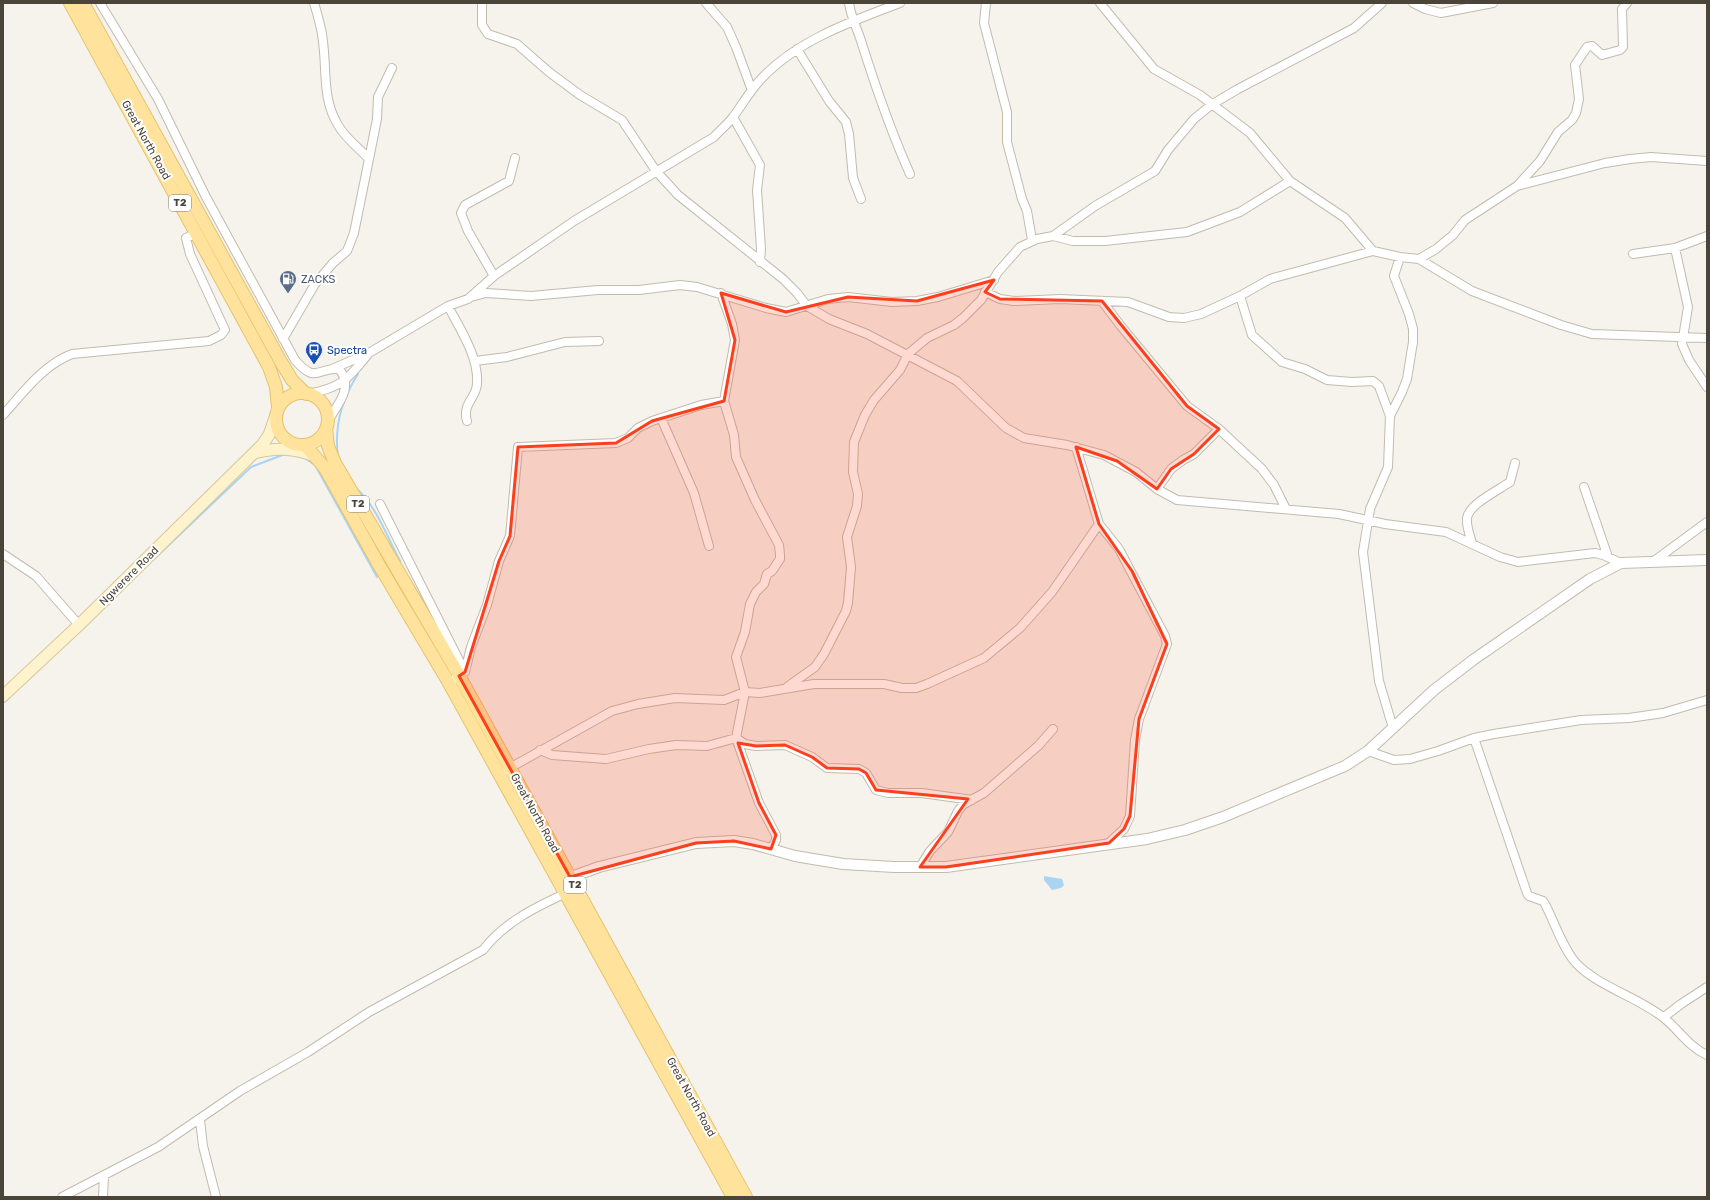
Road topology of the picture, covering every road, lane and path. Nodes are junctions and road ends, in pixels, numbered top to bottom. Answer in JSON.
{"nodes":[{"id":1,"x":70,"y":3,"type":"edge"},
{"id":2,"x":83,"y":3,"type":"edge"},
{"id":3,"x":100,"y":3,"type":"edge"},
{"id":4,"x":314,"y":3,"type":"edge"},
{"id":5,"x":482,"y":3,"type":"edge"},
{"id":6,"x":706,"y":3,"type":"edge"},
{"id":7,"x":849,"y":3,"type":"edge"},
{"id":8,"x":900,"y":3,"type":"edge"},
{"id":9,"x":986,"y":3,"type":"edge"},
{"id":10,"x":1100,"y":3,"type":"edge"},
{"id":11,"x":1382,"y":3,"type":"edge"},
{"id":12,"x":1413,"y":3,"type":"edge"},
{"id":13,"x":1492,"y":3,"type":"edge"},
{"id":14,"x":1628,"y":3,"type":"edge"},
{"id":15,"x":853,"y":22,"type":"junction"},
{"id":16,"x":797,"y":49,"type":"junction"},
{"id":17,"x":392,"y":68,"type":"dead end"},
{"id":18,"x":752,"y":88,"type":"junction"},
{"id":19,"x":1211,"y":105,"type":"junction"},
{"id":20,"x":733,"y":118,"type":"junction"},
{"id":21,"x":515,"y":158,"type":"dead end"},
{"id":22,"x":369,"y":159,"type":"junction"},
{"id":23,"x":1707,"y":161,"type":"edge"},
{"id":24,"x":656,"y":171,"type":"junction"},
{"id":25,"x":910,"y":174,"type":"dead end"},
{"id":26,"x":1290,"y":181,"type":"junction"},
{"id":27,"x":1517,"y":186,"type":"junction"},
{"id":28,"x":861,"y":199,"type":"dead end"},
{"id":29,"x":197,"y":233,"type":"junction"},
{"id":30,"x":1053,"y":236,"type":"junction"},
{"id":31,"x":1707,"y":236,"type":"edge"},
{"id":32,"x":1032,"y":240,"type":"junction"},
{"id":33,"x":1675,"y":248,"type":"junction"},
{"id":34,"x":1373,"y":251,"type":"junction"},
{"id":35,"x":1633,"y":254,"type":"dead end"},
{"id":36,"x":1400,"y":257,"type":"junction"},
{"id":37,"x":1419,"y":259,"type":"junction"},
{"id":38,"x":760,"y":262,"type":"junction"},
{"id":39,"x":494,"y":276,"type":"junction"},
{"id":40,"x":994,"y":280,"type":"junction"},
{"id":41,"x":985,"y":292,"type":"junction"},
{"id":42,"x":721,"y":293,"type":"junction"},
{"id":43,"x":1240,"y":296,"type":"junction"},
{"id":44,"x":468,"y":298,"type":"junction"},
{"id":45,"x":1102,"y":302,"type":"junction"},
{"id":46,"x":448,"y":306,"type":"junction"},
{"id":47,"x":807,"y":306,"type":"junction"},
{"id":48,"x":1683,"y":337,"type":"junction"},
{"id":49,"x":1707,"y":338,"type":"edge"},
{"id":50,"x":283,"y":339,"type":"junction"},
{"id":51,"x":599,"y":340,"type":"dead end"},
{"id":52,"x":369,"y":353,"type":"junction"},
{"id":53,"x":908,"y":354,"type":"junction"},
{"id":54,"x":475,"y":361,"type":"junction"},
{"id":55,"x":332,"y":369,"type":"junction"},
{"id":56,"x":346,"y":380,"type":"junction"},
{"id":57,"x":1707,"y":387,"type":"edge"},
{"id":58,"x":307,"y":394,"type":"junction"},
{"id":59,"x":724,"y":401,"type":"junction"},
{"id":60,"x":277,"y":410,"type":"junction"},
{"id":61,"x":3,"y":415,"type":"edge"},
{"id":62,"x":1390,"y":416,"type":"junction"},
{"id":63,"x":661,"y":418,"type":"junction"},
{"id":64,"x":467,"y":421,"type":"dead end"},
{"id":65,"x":327,"y":425,"type":"junction"},
{"id":66,"x":1219,"y":428,"type":"junction"},
{"id":67,"x":303,"y":446,"type":"junction"},
{"id":68,"x":1076,"y":447,"type":"junction"},
{"id":69,"x":285,"y":448,"type":"junction"},
{"id":70,"x":254,"y":453,"type":"junction"},
{"id":71,"x":316,"y":456,"type":"junction"},
{"id":72,"x":1515,"y":463,"type":"dead end"},
{"id":73,"x":1584,"y":487,"type":"dead end"},
{"id":74,"x":1157,"y":488,"type":"junction"},
{"id":75,"x":380,"y":504,"type":"dead end"},
{"id":76,"x":1286,"y":509,"type":"junction"},
{"id":77,"x":1368,"y":519,"type":"junction"},
{"id":78,"x":1707,"y":522,"type":"edge"},
{"id":79,"x":1099,"y":524,"type":"junction"},
{"id":80,"x":1472,"y":543,"type":"junction"},
{"id":81,"x":709,"y":546,"type":"dead end"},
{"id":82,"x":3,"y":554,"type":"edge"},
{"id":83,"x":1608,"y":558,"type":"junction"},
{"id":84,"x":1707,"y":560,"type":"edge"},
{"id":85,"x":1654,"y":561,"type":"junction"},
{"id":86,"x":1621,"y":564,"type":"junction"},
{"id":87,"x":79,"y":625,"type":"junction"},
{"id":88,"x":458,"y":677,"type":"junction"},
{"id":89,"x":787,"y":687,"type":"junction"},
{"id":90,"x":745,"y":692,"type":"junction"},
{"id":91,"x":3,"y":696,"type":"edge"},
{"id":92,"x":1707,"y":700,"type":"edge"},
{"id":93,"x":1393,"y":728,"type":"junction"},
{"id":94,"x":1053,"y":729,"type":"dead end"},
{"id":95,"x":736,"y":738,"type":"junction"},
{"id":96,"x":1474,"y":738,"type":"junction"},
{"id":97,"x":540,"y":750,"type":"junction"},
{"id":98,"x":1368,"y":751,"type":"junction"},
{"id":99,"x":505,"y":771,"type":"junction"},
{"id":100,"x":972,"y":800,"type":"junction"},
{"id":101,"x":1109,"y":843,"type":"junction"},
{"id":102,"x":771,"y":849,"type":"junction"},
{"id":103,"x":920,"y":867,"type":"junction"},
{"id":104,"x":565,"y":879,"type":"junction"},
{"id":105,"x":566,"y":893,"type":"junction"},
{"id":106,"x":1707,"y":987,"type":"edge"},
{"id":107,"x":1664,"y":1017,"type":"junction"},
{"id":108,"x":1707,"y":1055,"type":"edge"},
{"id":109,"x":200,"y":1120,"type":"junction"},
{"id":110,"x":104,"y":1176,"type":"junction"},
{"id":111,"x":62,"y":1197,"type":"edge"},
{"id":112,"x":103,"y":1197,"type":"edge"},
{"id":113,"x":216,"y":1197,"type":"edge"},
{"id":114,"x":733,"y":1197,"type":"edge"},
{"id":115,"x":746,"y":1197,"type":"edge"}],
"edges":[{"from":1,"to":29,"type":"main road","name":"Great North Road","number":"T2"},
{"from":2,"to":58,"type":"main road","name":"Great North Road","number":"T2"},
{"from":3,"to":50,"type":"street"},
{"from":4,"to":22,"type":"street"},
{"from":5,"to":24,"type":"street"},
{"from":6,"to":18,"type":"street"},
{"from":7,"to":15,"type":"street"},
{"from":8,"to":15,"type":"street"},
{"from":9,"to":32,"type":"street"},
{"from":10,"to":19,"type":"street"},
{"from":11,"to":19,"type":"street"},
{"from":12,"to":13,"type":"street"},
{"from":14,"to":27,"type":"street"},
{"from":15,"to":16,"type":"street"},
{"from":15,"to":25,"type":"street"},
{"from":16,"to":18,"type":"street"},
{"from":16,"to":28,"type":"street"},
{"from":17,"to":22,"type":"street"},
{"from":18,"to":20,"type":"street"},
{"from":19,"to":26,"type":"street"},
{"from":19,"to":30,"type":"street"},
{"from":20,"to":24,"type":"street"},
{"from":20,"to":38,"type":"street"},
{"from":21,"to":39,"type":"street"},
{"from":22,"to":50,"type":"street"},
{"from":23,"to":27,"type":"street"},
{"from":24,"to":38,"type":"street"},
{"from":24,"to":39,"type":"street"},
{"from":26,"to":30,"type":"street"},
{"from":26,"to":34,"type":"street"},
{"from":27,"to":37,"type":"street"},
{"from":29,"to":60,"type":"main road","name":"Great North Road","number":"T2"},
{"from":29,"to":61,"type":"street"},
{"from":30,"to":32,"type":"street"},
{"from":31,"to":33,"type":"street"},
{"from":32,"to":40,"type":"street"},
{"from":33,"to":35,"type":"street"},
{"from":33,"to":48,"type":"street"},
{"from":34,"to":36,"type":"street"},
{"from":34,"to":43,"type":"street"},
{"from":36,"to":37,"type":"street"},
{"from":36,"to":62,"type":"street"},
{"from":37,"to":48,"type":"street"},
{"from":38,"to":47,"type":"street"},
{"from":39,"to":44,"type":"street"},
{"from":40,"to":41,"type":"street"},
{"from":40,"to":47,"type":"street"},
{"from":41,"to":45,"type":"street"},
{"from":41,"to":53,"type":"street"},
{"from":42,"to":44,"type":"street"},
{"from":42,"to":47,"type":"street"},
{"from":42,"to":59,"type":"street"},
{"from":43,"to":45,"type":"street"},
{"from":43,"to":62,"type":"street"},
{"from":44,"to":46,"type":"street"},
{"from":45,"to":66,"type":"street"},
{"from":46,"to":52,"type":"street"},
{"from":46,"to":54,"type":"street"},
{"from":47,"to":53,"type":"street"},
{"from":48,"to":49,"type":"street"},
{"from":48,"to":57,"type":"street"},
{"from":50,"to":55,"type":"street"},
{"from":51,"to":54,"type":"street"},
{"from":52,"to":55,"type":"street"},
{"from":52,"to":56,"type":"street"},
{"from":53,"to":68,"type":"street"},
{"from":53,"to":89,"type":"street"},
{"from":54,"to":64,"type":"street"},
{"from":55,"to":56,"type":"street"},
{"from":56,"to":58,"type":"street"},
{"from":56,"to":65,"type":"street"},
{"from":58,"to":60,"type":"main road"},
{"from":58,"to":65,"type":"main road"},
{"from":59,"to":63,"type":"street"},
{"from":59,"to":90,"type":"street"},
{"from":60,"to":67,"type":"main road"},
{"from":60,"to":70,"type":"main road","name":"Ngwerere Road"},
{"from":62,"to":77,"type":"street"},
{"from":63,"to":81,"type":"street"},
{"from":63,"to":88,"type":"street"},
{"from":65,"to":67,"type":"main road"},
{"from":65,"to":88,"type":"main road","name":"Great North Road","number":"T2"},
{"from":66,"to":74,"type":"street"},
{"from":66,"to":76,"type":"street"},
{"from":67,"to":69,"type":"main road"},
{"from":67,"to":71,"type":"main road","name":"Great North Road","number":"T2"},
{"from":68,"to":74,"type":"street"},
{"from":68,"to":79,"type":"street"},
{"from":69,"to":70,"type":"main road"},
{"from":69,"to":71,"type":"main road"},
{"from":70,"to":87,"type":"main road","name":"Ngwerere Road"},
{"from":71,"to":88,"type":"main road","name":"Great North Road","number":"T2"},
{"from":72,"to":80,"type":"street"},
{"from":73,"to":83,"type":"street"},
{"from":74,"to":76,"type":"street"},
{"from":75,"to":88,"type":"street"},
{"from":76,"to":77,"type":"street"},
{"from":77,"to":80,"type":"street"},
{"from":77,"to":93,"type":"street"},
{"from":78,"to":85,"type":"street"},
{"from":79,"to":89,"type":"street"},
{"from":79,"to":101,"type":"street"},
{"from":80,"to":83,"type":"street"},
{"from":82,"to":87,"type":"street"},
{"from":83,"to":86,"type":"street"},
{"from":84,"to":85,"type":"street"},
{"from":85,"to":86,"type":"street"},
{"from":86,"to":93,"type":"street"},
{"from":87,"to":91,"type":"main road","name":"Ngwerere Road"},
{"from":88,"to":99,"type":"main road","name":"Great North Road","number":"T2"},
{"from":89,"to":90,"type":"street"},
{"from":90,"to":95,"type":"street"},
{"from":90,"to":97,"type":"street"},
{"from":92,"to":96,"type":"street"},
{"from":93,"to":98,"type":"street"},
{"from":94,"to":100,"type":"street"},
{"from":95,"to":97,"type":"street"},
{"from":95,"to":100,"type":"street"},
{"from":95,"to":102,"type":"street"},
{"from":96,"to":98,"type":"street"},
{"from":96,"to":107,"type":"street"},
{"from":97,"to":99,"type":"street"},
{"from":98,"to":101,"type":"street"},
{"from":99,"to":104,"type":"main road","name":"Great North Road","number":"T2"},
{"from":100,"to":103,"type":"street"},
{"from":101,"to":103,"type":"street"},
{"from":102,"to":103,"type":"street"},
{"from":102,"to":104,"type":"street"},
{"from":104,"to":105,"type":"main road","name":"Great North Road","number":"T2"},
{"from":104,"to":115,"type":"main road","name":"Great North Road","number":"T2"},
{"from":105,"to":109,"type":"street"},
{"from":105,"to":114,"type":"main road","name":"Great North Road","number":"T2"},
{"from":106,"to":107,"type":"street"},
{"from":107,"to":108,"type":"street"},
{"from":109,"to":110,"type":"street"},
{"from":109,"to":113,"type":"street"},
{"from":110,"to":111,"type":"street"},
{"from":110,"to":112,"type":"street"}]}
